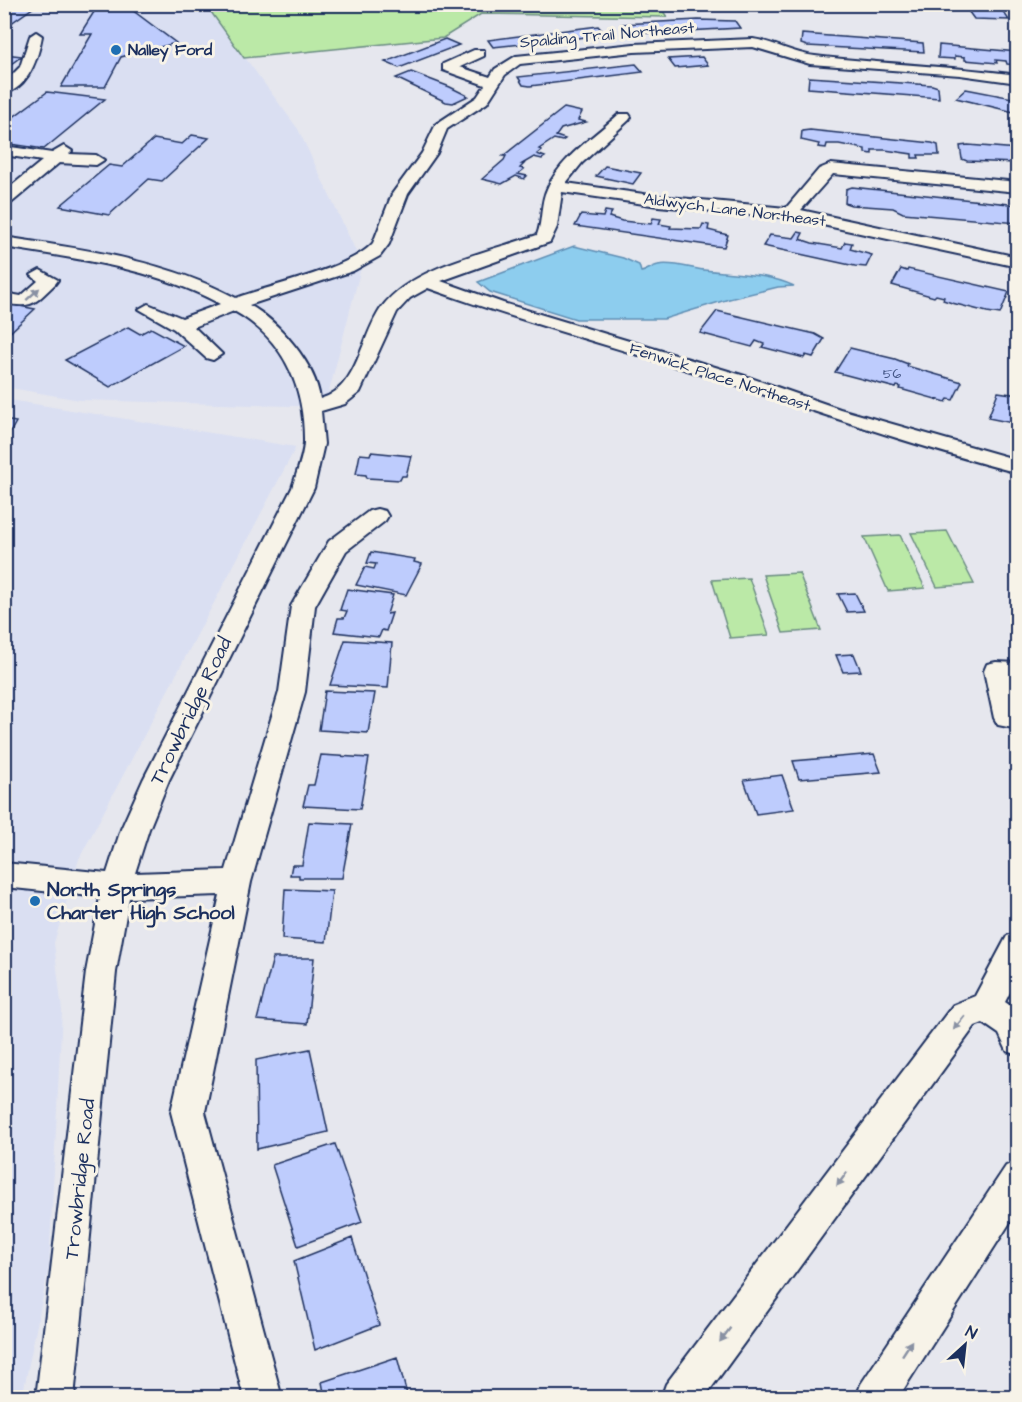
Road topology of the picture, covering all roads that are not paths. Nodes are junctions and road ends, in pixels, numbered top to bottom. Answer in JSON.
{"nodes":[{"id":1,"x":36,"y":36,"type":"dead end"},
{"id":2,"x":479,"y":53,"type":"dead end"},
{"id":3,"x":990,"y":75,"type":"junction"},
{"id":4,"x":1017,"y":79,"type":"edge"},
{"id":5,"x":494,"y":83,"type":"junction"},
{"id":6,"x":1017,"y":86,"type":"edge"},
{"id":7,"x":4,"y":90,"type":"edge"},
{"id":8,"x":624,"y":117,"type":"dead end"},
{"id":9,"x":68,"y":147,"type":"dead end"},
{"id":10,"x":4,"y":150,"type":"edge"},
{"id":11,"x":55,"y":158,"type":"junction"},
{"id":12,"x":96,"y":160,"type":"dead end"},
{"id":13,"x":556,"y":186,"type":"junction"},
{"id":14,"x":1017,"y":187,"type":"edge"},
{"id":15,"x":4,"y":201,"type":"edge"},
{"id":16,"x":790,"y":213,"type":"junction"},
{"id":17,"x":4,"y":242,"type":"edge"},
{"id":18,"x":1017,"y":262,"type":"edge"},
{"id":19,"x":40,"y":275,"type":"dead end"},
{"id":20,"x":425,"y":281,"type":"junction"},
{"id":21,"x":4,"y":298,"type":"edge"},
{"id":22,"x":236,"y":304,"type":"junction"},
{"id":23,"x":148,"y":309,"type":"dead end"},
{"id":24,"x":181,"y":325,"type":"junction"},
{"id":25,"x":213,"y":354,"type":"dead end"},
{"id":26,"x":313,"y":407,"type":"junction"},
{"id":27,"x":1017,"y":467,"type":"edge"},
{"id":28,"x":377,"y":516,"type":"dead end"},
{"id":29,"x":1017,"y":672,"type":"edge"},
{"id":30,"x":1017,"y":719,"type":"edge"},
{"id":31,"x":4,"y":875,"type":"edge"},
{"id":32,"x":237,"y":882,"type":"junction"},
{"id":33,"x":117,"y":886,"type":"junction"},
{"id":34,"x":1017,"y":945,"type":"edge"},
{"id":35,"x":986,"y":1007,"type":"junction"},
{"id":36,"x":1017,"y":1040,"type":"edge"},
{"id":37,"x":1017,"y":1178,"type":"edge"},
{"id":38,"x":54,"y":1398,"type":"edge"},
{"id":39,"x":263,"y":1398,"type":"edge"},
{"id":40,"x":680,"y":1398,"type":"edge"},
{"id":41,"x":875,"y":1398,"type":"edge"}],
"edges":[{"from":1,"to":7,"type":"street"},
{"from":2,"to":5,"type":"street"},
{"from":3,"to":4,"type":"street","name":"Spalding Trail Northeast"},
{"from":3,"to":5,"type":"street","name":"Spalding Trail Northeast"},
{"from":3,"to":6,"type":"street"},
{"from":5,"to":22,"type":"street","name":"Spalding Trail Northeast"},
{"from":8,"to":13,"type":"street"},
{"from":9,"to":11,"type":"street"},
{"from":10,"to":11,"type":"street"},
{"from":11,"to":12,"type":"street"},
{"from":11,"to":15,"type":"street"},
{"from":13,"to":16,"type":"street","name":"Aldwych Lane Northeast"},
{"from":13,"to":20,"type":"street"},
{"from":14,"to":16,"type":"street"},
{"from":16,"to":18,"type":"street","name":"Aldwych Lane Northeast"},
{"from":17,"to":22,"type":"street","name":"Trowbridge Road"},
{"from":21,"to":19,"type":"street","one_way":true},
{"from":20,"to":26,"type":"street"},
{"from":20,"to":27,"type":"street","name":"Fenwick Place Northeast"},
{"from":22,"to":24,"type":"street","name":"Spalding Trail Northeast"},
{"from":22,"to":26,"type":"street","name":"Trowbridge Road"},
{"from":23,"to":24,"type":"street"},
{"from":24,"to":25,"type":"street"},
{"from":26,"to":33,"type":"street","name":"Trowbridge Road"},
{"from":28,"to":32,"type":"street"},
{"from":29,"to":30,"type":"street"},
{"from":31,"to":33,"type":"street"},
{"from":32,"to":33,"type":"street"},
{"from":32,"to":39,"type":"street"},
{"from":33,"to":38,"type":"street","name":"Trowbridge Road"},
{"from":34,"to":35,"type":"street"},
{"from":35,"to":36,"type":"street"},
{"from":35,"to":40,"type":"street","one_way":true},
{"from":41,"to":37,"type":"street","one_way":true}]}
